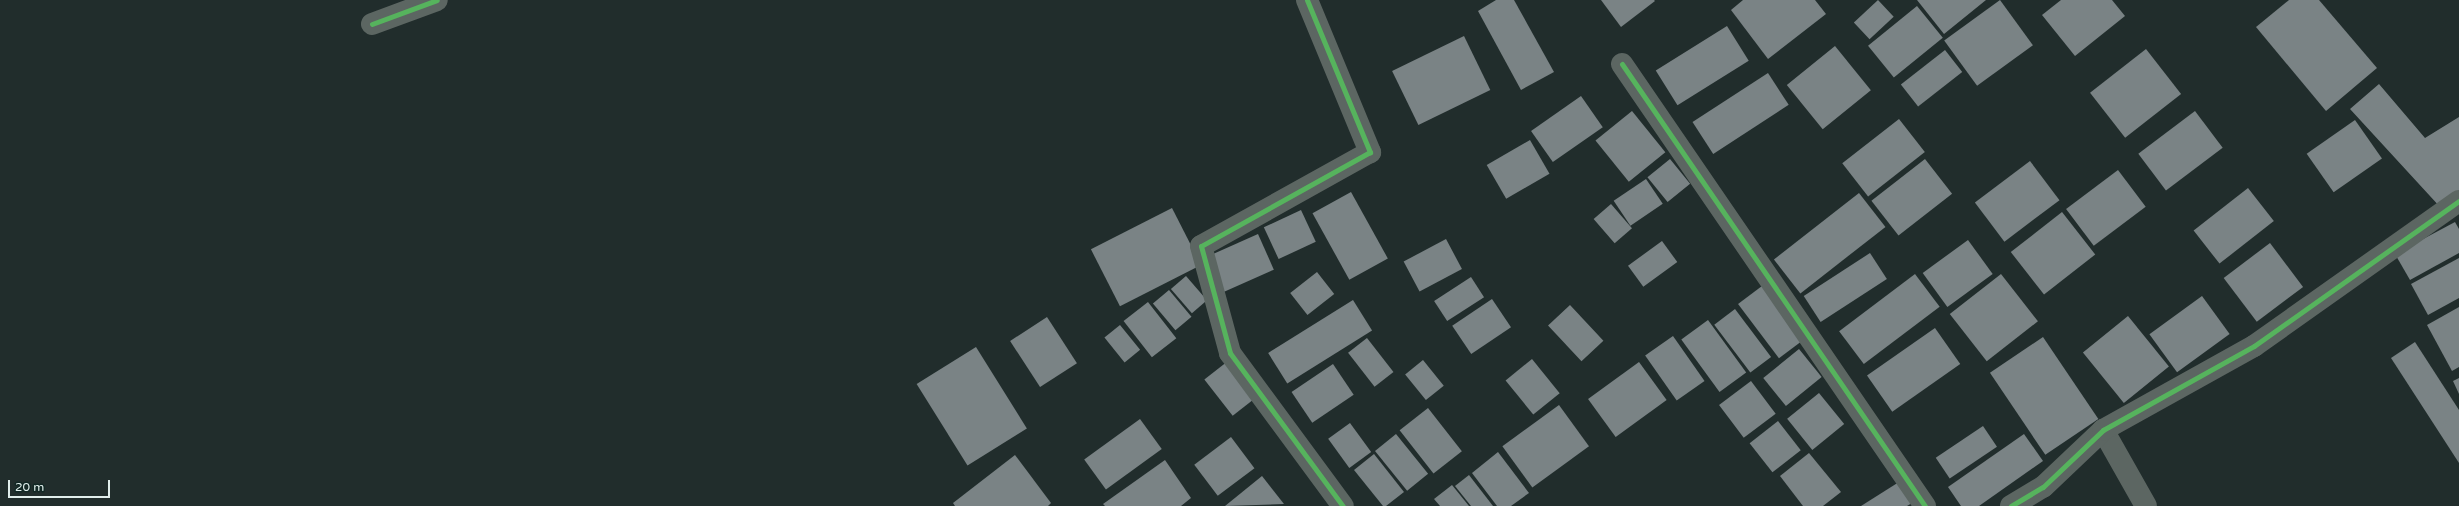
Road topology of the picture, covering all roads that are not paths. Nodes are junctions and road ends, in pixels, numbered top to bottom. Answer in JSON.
{"nodes":[{"id":1,"x":437,"y":0,"type":"edge"},
{"id":2,"x":1307,"y":0,"type":"edge"},
{"id":3,"x":372,"y":24,"type":"dead end"},
{"id":4,"x":1622,"y":64,"type":"dead end"},
{"id":5,"x":2459,"y":201,"type":"edge"},
{"id":6,"x":2103,"y":430,"type":"junction"},
{"id":7,"x":1343,"y":506,"type":"edge"},
{"id":8,"x":1925,"y":506,"type":"edge"},
{"id":9,"x":2011,"y":506,"type":"edge"},
{"id":10,"x":2146,"y":506,"type":"edge"}],
"edges":[{"from":1,"to":3,"type":"street"},
{"from":2,"to":7,"type":"street"},
{"from":4,"to":8,"type":"street"},
{"from":5,"to":6,"type":"street"},
{"from":6,"to":9,"type":"street"},
{"from":6,"to":10,"type":"street"}]}
